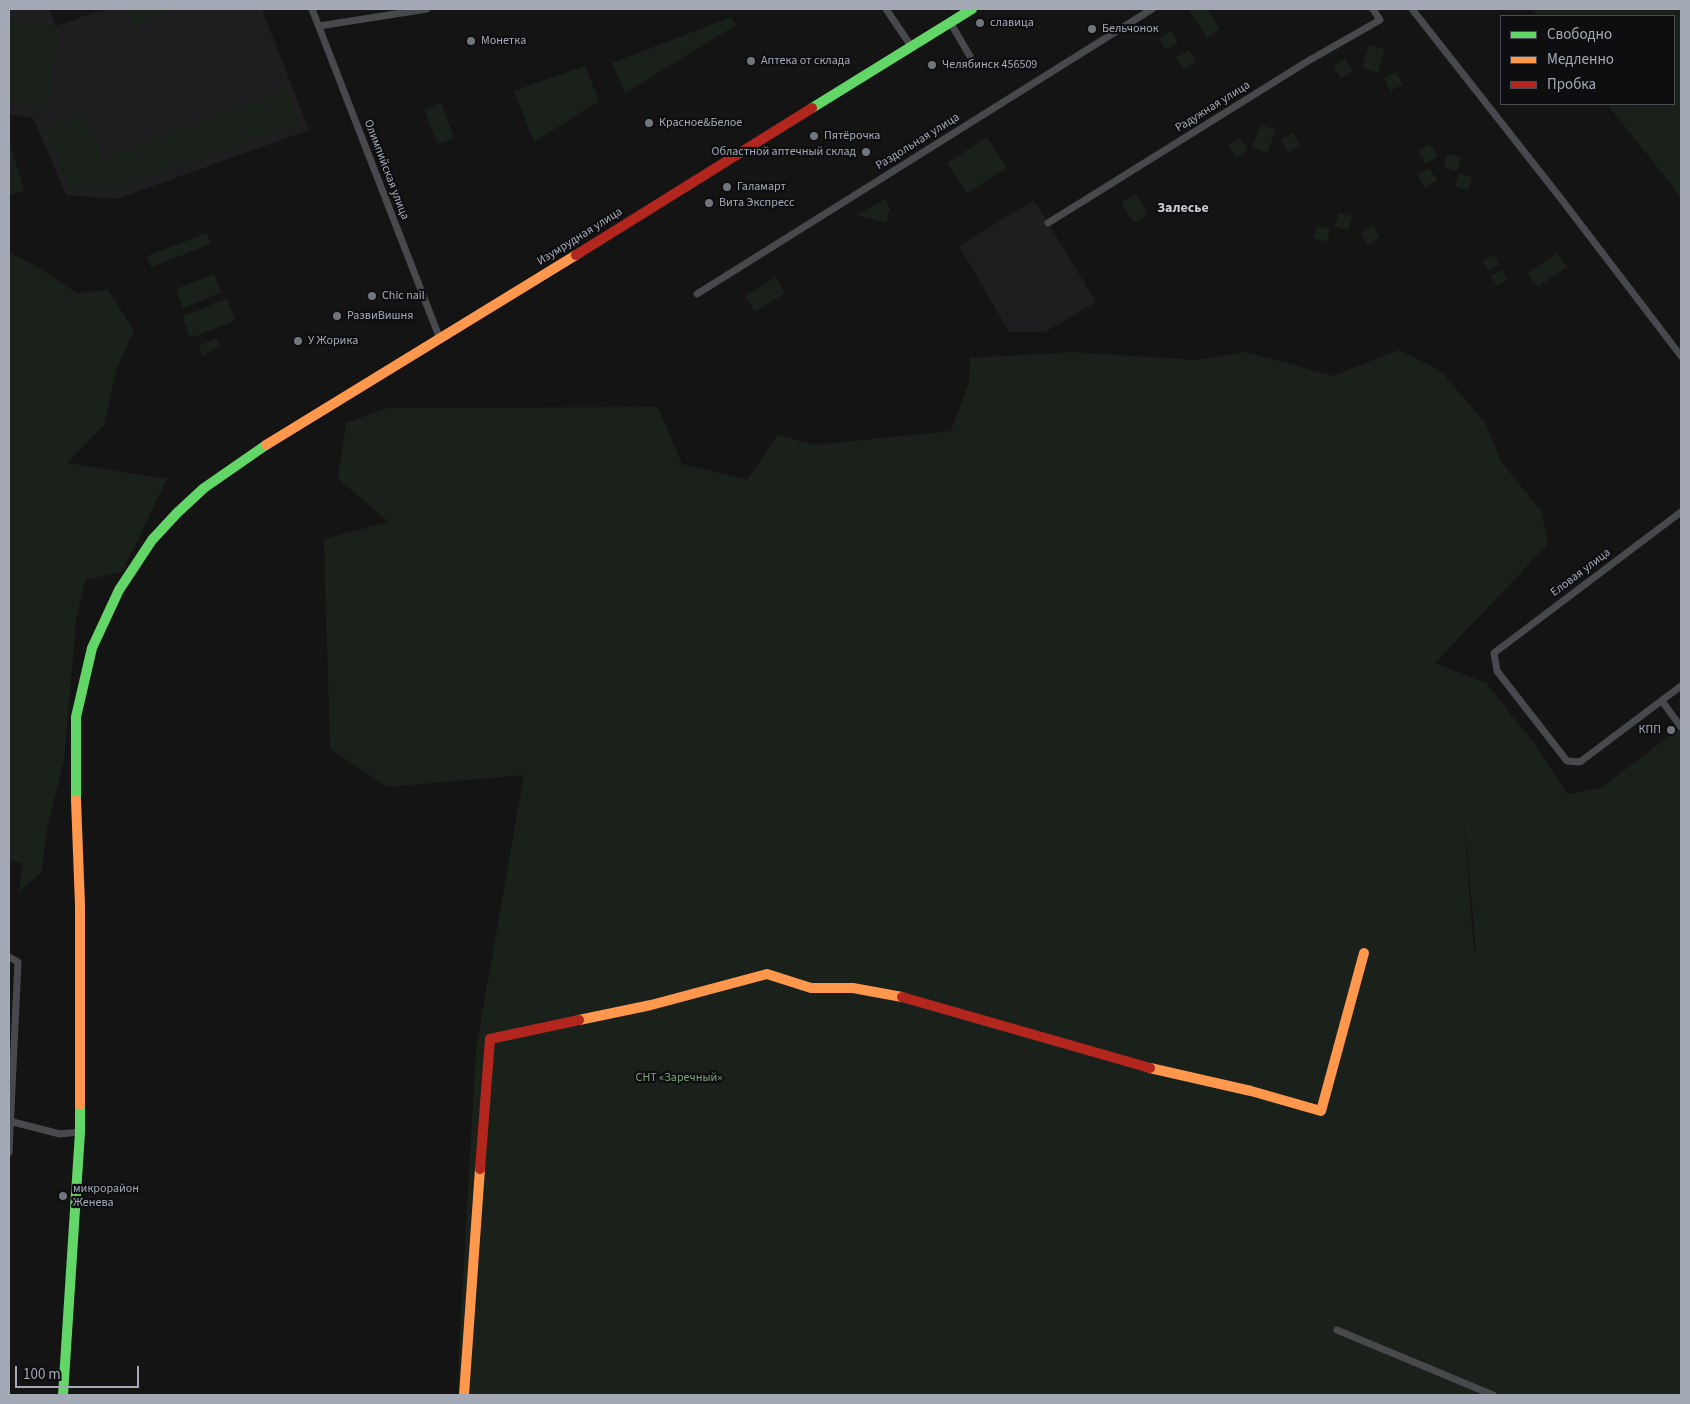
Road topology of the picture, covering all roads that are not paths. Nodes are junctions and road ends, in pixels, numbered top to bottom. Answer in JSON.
{"nodes":[{"id":1,"x":312,"y":9,"type":"edge"},
{"id":2,"x":427,"y":9,"type":"edge"},
{"id":3,"x":886,"y":9,"type":"edge"},
{"id":4,"x":972,"y":9,"type":"edge"},
{"id":5,"x":1152,"y":9,"type":"edge"},
{"id":6,"x":1373,"y":9,"type":"edge"},
{"id":7,"x":1412,"y":9,"type":"edge"},
{"id":8,"x":950,"y":22,"type":"junction"},
{"id":9,"x":319,"y":26,"type":"junction"},
{"id":10,"x":911,"y":46,"type":"junction"},
{"id":11,"x":974,"y":63,"type":"dead end"},
{"id":12,"x":1048,"y":224,"type":"dead end"},
{"id":13,"x":697,"y":294,"type":"dead end"},
{"id":14,"x":440,"y":339,"type":"junction"},
{"id":15,"x":1681,"y":356,"type":"edge"},
{"id":16,"x":1681,"y":512,"type":"edge"},
{"id":17,"x":1681,"y":686,"type":"edge"},
{"id":18,"x":1662,"y":701,"type":"junction"},
{"id":19,"x":1681,"y":727,"type":"edge"},
{"id":20,"x":1364,"y":953,"type":"dead end"},
{"id":21,"x":10,"y":957,"type":"edge"},
{"id":22,"x":10,"y":1121,"type":"edge"},
{"id":23,"x":80,"y":1132,"type":"junction"},
{"id":24,"x":9,"y":1152,"type":"edge"},
{"id":25,"x":1337,"y":1330,"type":"dead end"},
{"id":26,"x":63,"y":1395,"type":"edge"},
{"id":27,"x":464,"y":1395,"type":"edge"},
{"id":28,"x":1493,"y":1395,"type":"edge"}],
"edges":[{"from":1,"to":9,"type":"street","name":"Олимпийская улица"},
{"from":2,"to":9,"type":"street"},
{"from":3,"to":10,"type":"street"},
{"from":4,"to":8,"type":"street","name":"Изумрудная улица"},
{"from":5,"to":13,"type":"street","name":"Раздольная улица"},
{"from":6,"to":12,"type":"street","name":"Радужная улица"},
{"from":7,"to":15,"type":"street"},
{"from":8,"to":10,"type":"street","name":"Изумрудная улица"},
{"from":8,"to":11,"type":"street"},
{"from":9,"to":14,"type":"street","name":"Олимпийская улица"},
{"from":10,"to":14,"type":"street","name":"Изумрудная улица"},
{"from":14,"to":23,"type":"street","name":"Изумрудная улица"},
{"from":16,"to":18,"type":"street","name":"Еловая улица"},
{"from":17,"to":18,"type":"street"},
{"from":18,"to":19,"type":"street"},
{"from":20,"to":27,"type":"street"},
{"from":21,"to":22,"type":"street"},
{"from":22,"to":23,"type":"street"},
{"from":22,"to":24,"type":"street"},
{"from":23,"to":26,"type":"street","name":"Изумрудная улица"},
{"from":25,"to":28,"type":"street"}]}
